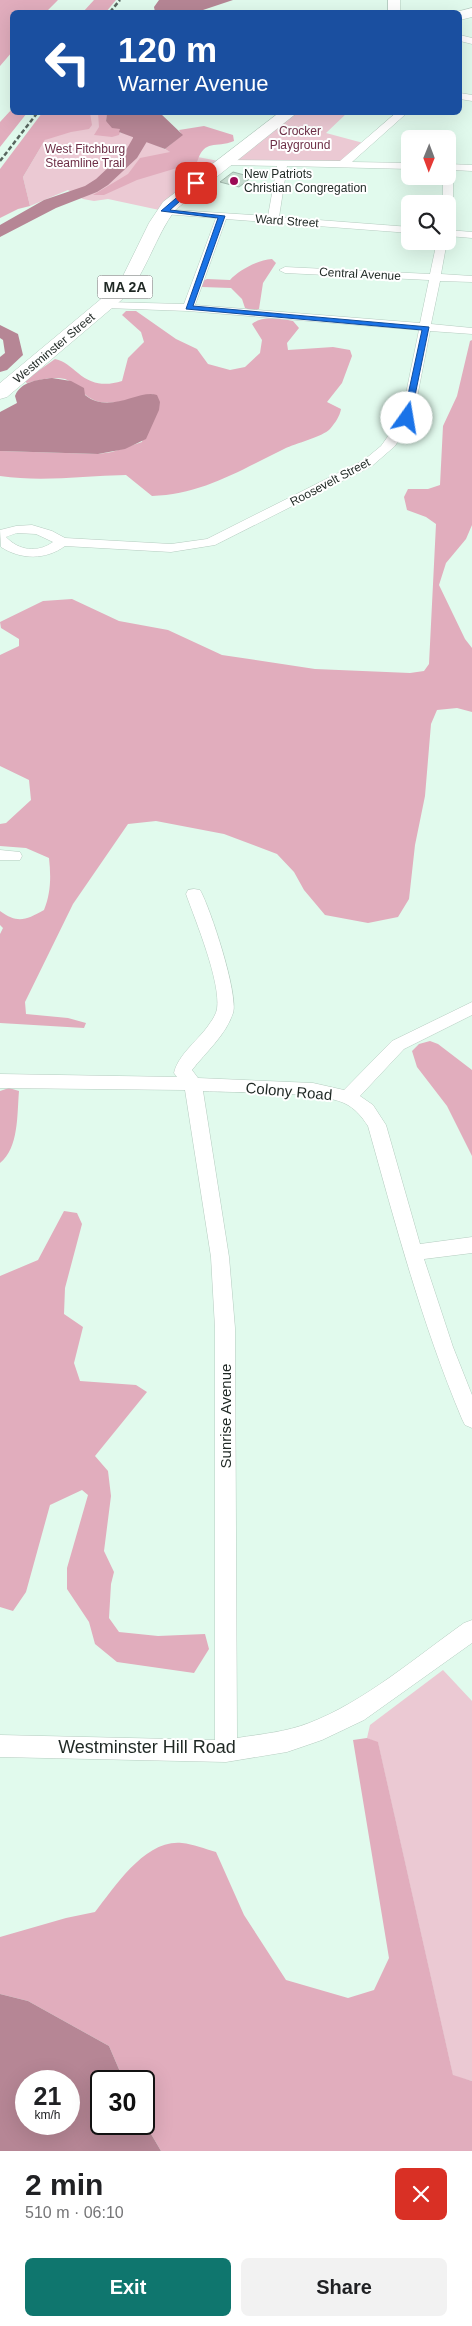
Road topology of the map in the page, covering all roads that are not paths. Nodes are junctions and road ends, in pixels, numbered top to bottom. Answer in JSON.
{"nodes":[{"id":1,"x":287,"y":115,"type":"edge"},
{"id":2,"x":400,"y":115,"type":"edge"},
{"id":3,"x":224,"y":162,"type":"junction"},
{"id":4,"x":282,"y":164,"type":"junction"},
{"id":5,"x":342,"y":165,"type":"junction"},
{"id":6,"x":401,"y":166,"type":"edge"},
{"id":7,"x":456,"y":167,"type":"edge"},
{"id":8,"x":472,"y":168,"type":"edge"},
{"id":9,"x":164,"y":211,"type":"junction"},
{"id":10,"x":222,"y":216,"type":"junction"},
{"id":11,"x":272,"y":220,"type":"junction"},
{"id":12,"x":401,"y":229,"type":"edge"},
{"id":13,"x":456,"y":233,"type":"edge"},
{"id":14,"x":472,"y":234,"type":"edge"},
{"id":15,"x":441,"y":250,"type":"edge"},
{"id":16,"x":285,"y":270,"type":"dead end"},
{"id":17,"x":436,"y":278,"type":"junction"},
{"id":18,"x":472,"y":279,"type":"edge"},
{"id":19,"x":106,"y":305,"type":"junction"},
{"id":20,"x":188,"y":308,"type":"junction"},
{"id":21,"x":426,"y":328,"type":"junction"},
{"id":22,"x":472,"y":331,"type":"edge"},
{"id":23,"x":0,"y":393,"type":"edge"},
{"id":24,"x":0,"y":536,"type":"edge"},
{"id":25,"x":62,"y":542,"type":"junction"},
{"id":26,"x":194,"y":894,"type":"dead end"},
{"id":27,"x":472,"y":1008,"type":"edge"},
{"id":28,"x":0,"y":1080,"type":"edge"},
{"id":29,"x":194,"y":1084,"type":"junction"},
{"id":30,"x":348,"y":1098,"type":"junction"},
{"id":31,"x":472,"y":1245,"type":"edge"},
{"id":32,"x":413,"y":1253,"type":"junction"},
{"id":33,"x":472,"y":1419,"type":"edge"},
{"id":34,"x":472,"y":1630,"type":"edge"},
{"id":35,"x":0,"y":1746,"type":"edge"},
{"id":36,"x":226,"y":1751,"type":"junction"}],
"edges":[{"from":1,"to":3,"type":"highway","name":"Westminster Street","number":"MA 2A"},
{"from":2,"to":5,"type":"street"},
{"from":3,"to":4,"type":"street"},
{"from":3,"to":9,"type":"highway","name":"Westminster Street","number":"MA 2A"},
{"from":4,"to":5,"type":"street"},
{"from":4,"to":11,"type":"street"},
{"from":5,"to":6,"type":"street"},
{"from":7,"to":8,"type":"street"},
{"from":9,"to":10,"type":"street","name":"Ward Street"},
{"from":9,"to":19,"type":"highway","name":"Westminster Street","number":"MA 2A"},
{"from":10,"to":11,"type":"street","name":"Ward Street"},
{"from":10,"to":20,"type":"street"},
{"from":11,"to":12,"type":"street","name":"Ward Street"},
{"from":13,"to":14,"type":"street"},
{"from":15,"to":17,"type":"street","name":"Roosevelt Street"},
{"from":16,"to":17,"type":"street","name":"Central Avenue"},
{"from":17,"to":18,"type":"street","name":"Central Avenue"},
{"from":17,"to":21,"type":"street","name":"Roosevelt Street"},
{"from":19,"to":20,"type":"street"},
{"from":19,"to":23,"type":"highway","name":"Westminster Street","number":"MA 2A"},
{"from":20,"to":21,"type":"street"},
{"from":21,"to":22,"type":"street"},
{"from":21,"to":25,"type":"street","name":"Roosevelt Street"},
{"from":24,"to":25,"type":"street","name":"Roosevelt Street"},
{"from":24,"to":25,"type":"street","name":"Roosevelt Street"},
{"from":26,"to":29,"type":"street","name":"Sunrise Avenue"},
{"from":27,"to":30,"type":"street"},
{"from":28,"to":29,"type":"street","name":"Colony Road"},
{"from":29,"to":30,"type":"street","name":"Colony Road"},
{"from":29,"to":36,"type":"street","name":"Sunrise Avenue"},
{"from":30,"to":32,"type":"street","name":"Colony Road"},
{"from":31,"to":32,"type":"street"},
{"from":32,"to":33,"type":"street","name":"Colony Road"},
{"from":34,"to":36,"type":"street","name":"Westminster Hill Road"},
{"from":35,"to":36,"type":"street","name":"Westminster Hill Road"}]}
